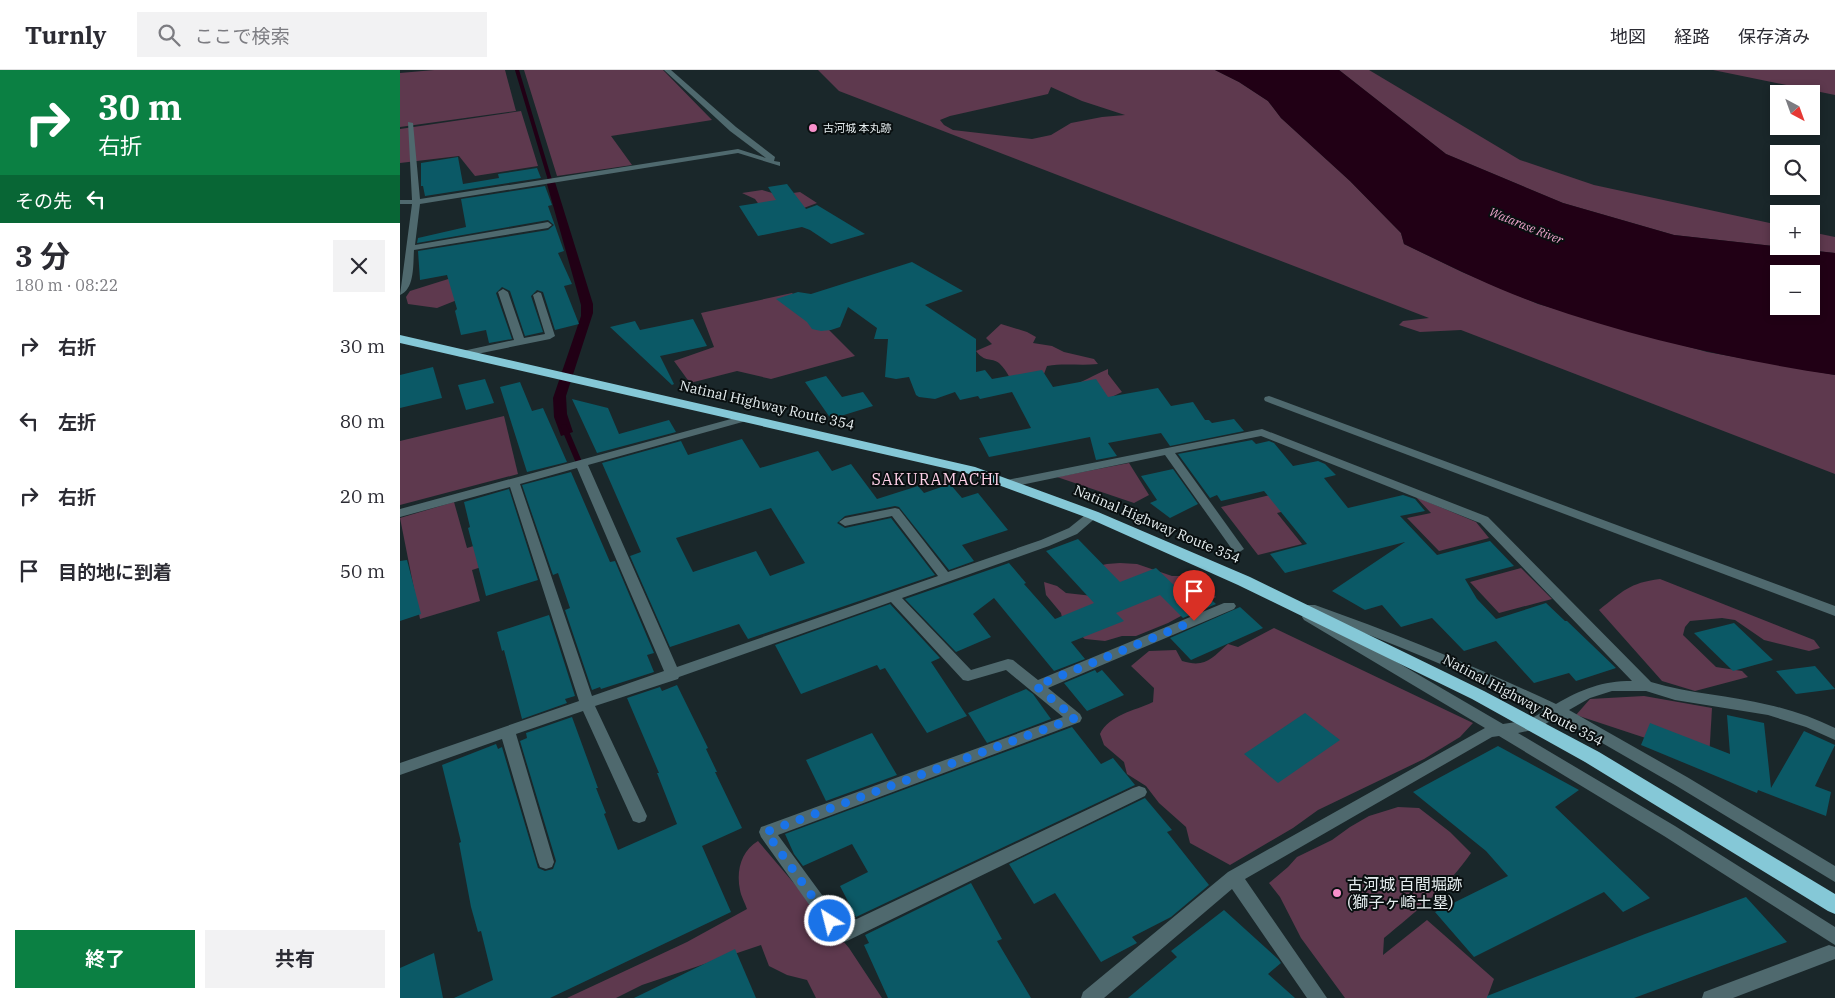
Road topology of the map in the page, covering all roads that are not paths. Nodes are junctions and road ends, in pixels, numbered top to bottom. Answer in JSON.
{"nodes":[{"id":1,"x":667,"y":70,"type":"edge"},
{"id":2,"x":410,"y":123,"type":"dead end"},
{"id":3,"x":400,"y":202,"type":"edge"},
{"id":4,"x":416,"y":202,"type":"junction"},
{"id":5,"x":548,"y":225,"type":"dead end"},
{"id":6,"x":412,"y":248,"type":"junction"},
{"id":7,"x":400,"y":292,"type":"edge"},
{"id":8,"x":503,"y":292,"type":"dead end"},
{"id":9,"x":538,"y":295,"type":"dead end"},
{"id":10,"x":400,"y":339,"type":"edge"},
{"id":11,"x":520,"y":342,"type":"junction"},
{"id":12,"x":462,"y":354,"type":"junction"},
{"id":13,"x":1269,"y":399,"type":"dead end"},
{"id":14,"x":742,"y":418,"type":"junction"},
{"id":15,"x":1168,"y":451,"type":"junction"},
{"id":16,"x":581,"y":463,"type":"junction"},
{"id":17,"x":514,"y":482,"type":"junction"},
{"id":18,"x":1007,"y":484,"type":"junction"},
{"id":19,"x":400,"y":513,"type":"edge"},
{"id":20,"x":1093,"y":515,"type":"junction"},
{"id":21,"x":845,"y":522,"type":"dead end"},
{"id":22,"x":1238,"y":548,"type":"dead end"},
{"id":23,"x":946,"y":578,"type":"junction"},
{"id":24,"x":894,"y":596,"type":"junction"},
{"id":25,"x":1275,"y":596,"type":"junction"},
{"id":26,"x":1229,"y":606,"type":"dead end"},
{"id":27,"x":1835,"y":611,"type":"edge"},
{"id":28,"x":673,"y":674,"type":"junction"},
{"id":29,"x":1036,"y":686,"type":"junction"},
{"id":30,"x":1646,"y":686,"type":"junction"},
{"id":31,"x":588,"y":704,"type":"junction"},
{"id":32,"x":1556,"y":710,"type":"junction"},
{"id":33,"x":1532,"y":724,"type":"junction"},
{"id":34,"x":1499,"y":729,"type":"junction"},
{"id":35,"x":508,"y":732,"type":"junction"},
{"id":36,"x":1835,"y":734,"type":"edge"},
{"id":37,"x":400,"y":769,"type":"edge"},
{"id":38,"x":1139,"y":792,"type":"dead end"},
{"id":39,"x":639,"y":816,"type":"dead end"},
{"id":40,"x":546,"y":862,"type":"dead end"},
{"id":41,"x":1835,"y":875,"type":"edge"},
{"id":42,"x":1234,"y":877,"type":"junction"},
{"id":43,"x":1835,"y":905,"type":"edge"},
{"id":44,"x":1832,"y":945,"type":"edge"},
{"id":45,"x":1090,"y":998,"type":"edge"},
{"id":46,"x":1318,"y":998,"type":"edge"},
{"id":47,"x":1711,"y":998,"type":"edge"}],
"edges":[{"from":1,"to":4,"type":"street"},
{"from":2,"to":4,"type":"street"},
{"from":3,"to":4,"type":"street"},
{"from":4,"to":6,"type":"street"},
{"from":5,"to":6,"type":"street"},
{"from":6,"to":7,"type":"street"},
{"from":8,"to":11,"type":"street"},
{"from":9,"to":11,"type":"street"},
{"from":10,"to":12,"type":"highway","name":"Natinal Highway Route 354"},
{"from":11,"to":12,"type":"street"},
{"from":12,"to":14,"type":"highway","name":"Natinal Highway Route 354"},
{"from":13,"to":27,"type":"street"},
{"from":14,"to":16,"type":"street"},
{"from":14,"to":18,"type":"highway","name":"Natinal Highway Route 354"},
{"from":15,"to":18,"type":"street"},
{"from":15,"to":22,"type":"street"},
{"from":15,"to":30,"type":"street"},
{"from":16,"to":17,"type":"street"},
{"from":16,"to":28,"type":"street"},
{"from":17,"to":19,"type":"street"},
{"from":17,"to":31,"type":"street"},
{"from":18,"to":20,"type":"highway","name":"Natinal Highway Route 354"},
{"from":20,"to":23,"type":"street"},
{"from":20,"to":25,"type":"highway","name":"Natinal Highway Route 354"},
{"from":21,"to":23,"type":"street"},
{"from":23,"to":24,"type":"street"},
{"from":24,"to":28,"type":"street"},
{"from":24,"to":29,"type":"street"},
{"from":25,"to":32,"type":"street"},
{"from":25,"to":33,"type":"highway","name":"Natinal Highway Route 354"},
{"from":25,"to":34,"type":"street"},
{"from":26,"to":29,"type":"street"},
{"from":28,"to":31,"type":"street"},
{"from":29,"to":38,"type":"street"},
{"from":30,"to":32,"type":"street"},
{"from":30,"to":36,"type":"street"},
{"from":31,"to":35,"type":"street"},
{"from":31,"to":39,"type":"street"},
{"from":32,"to":33,"type":"street"},
{"from":32,"to":41,"type":"street"},
{"from":33,"to":34,"type":"street"},
{"from":33,"to":43,"type":"highway","name":"Natinal Highway Route 354"},
{"from":34,"to":42,"type":"street"},
{"from":34,"to":44,"type":"street"},
{"from":35,"to":37,"type":"street"},
{"from":35,"to":40,"type":"street"},
{"from":42,"to":45,"type":"street"},
{"from":42,"to":46,"type":"street"},
{"from":44,"to":47,"type":"street"}]}
